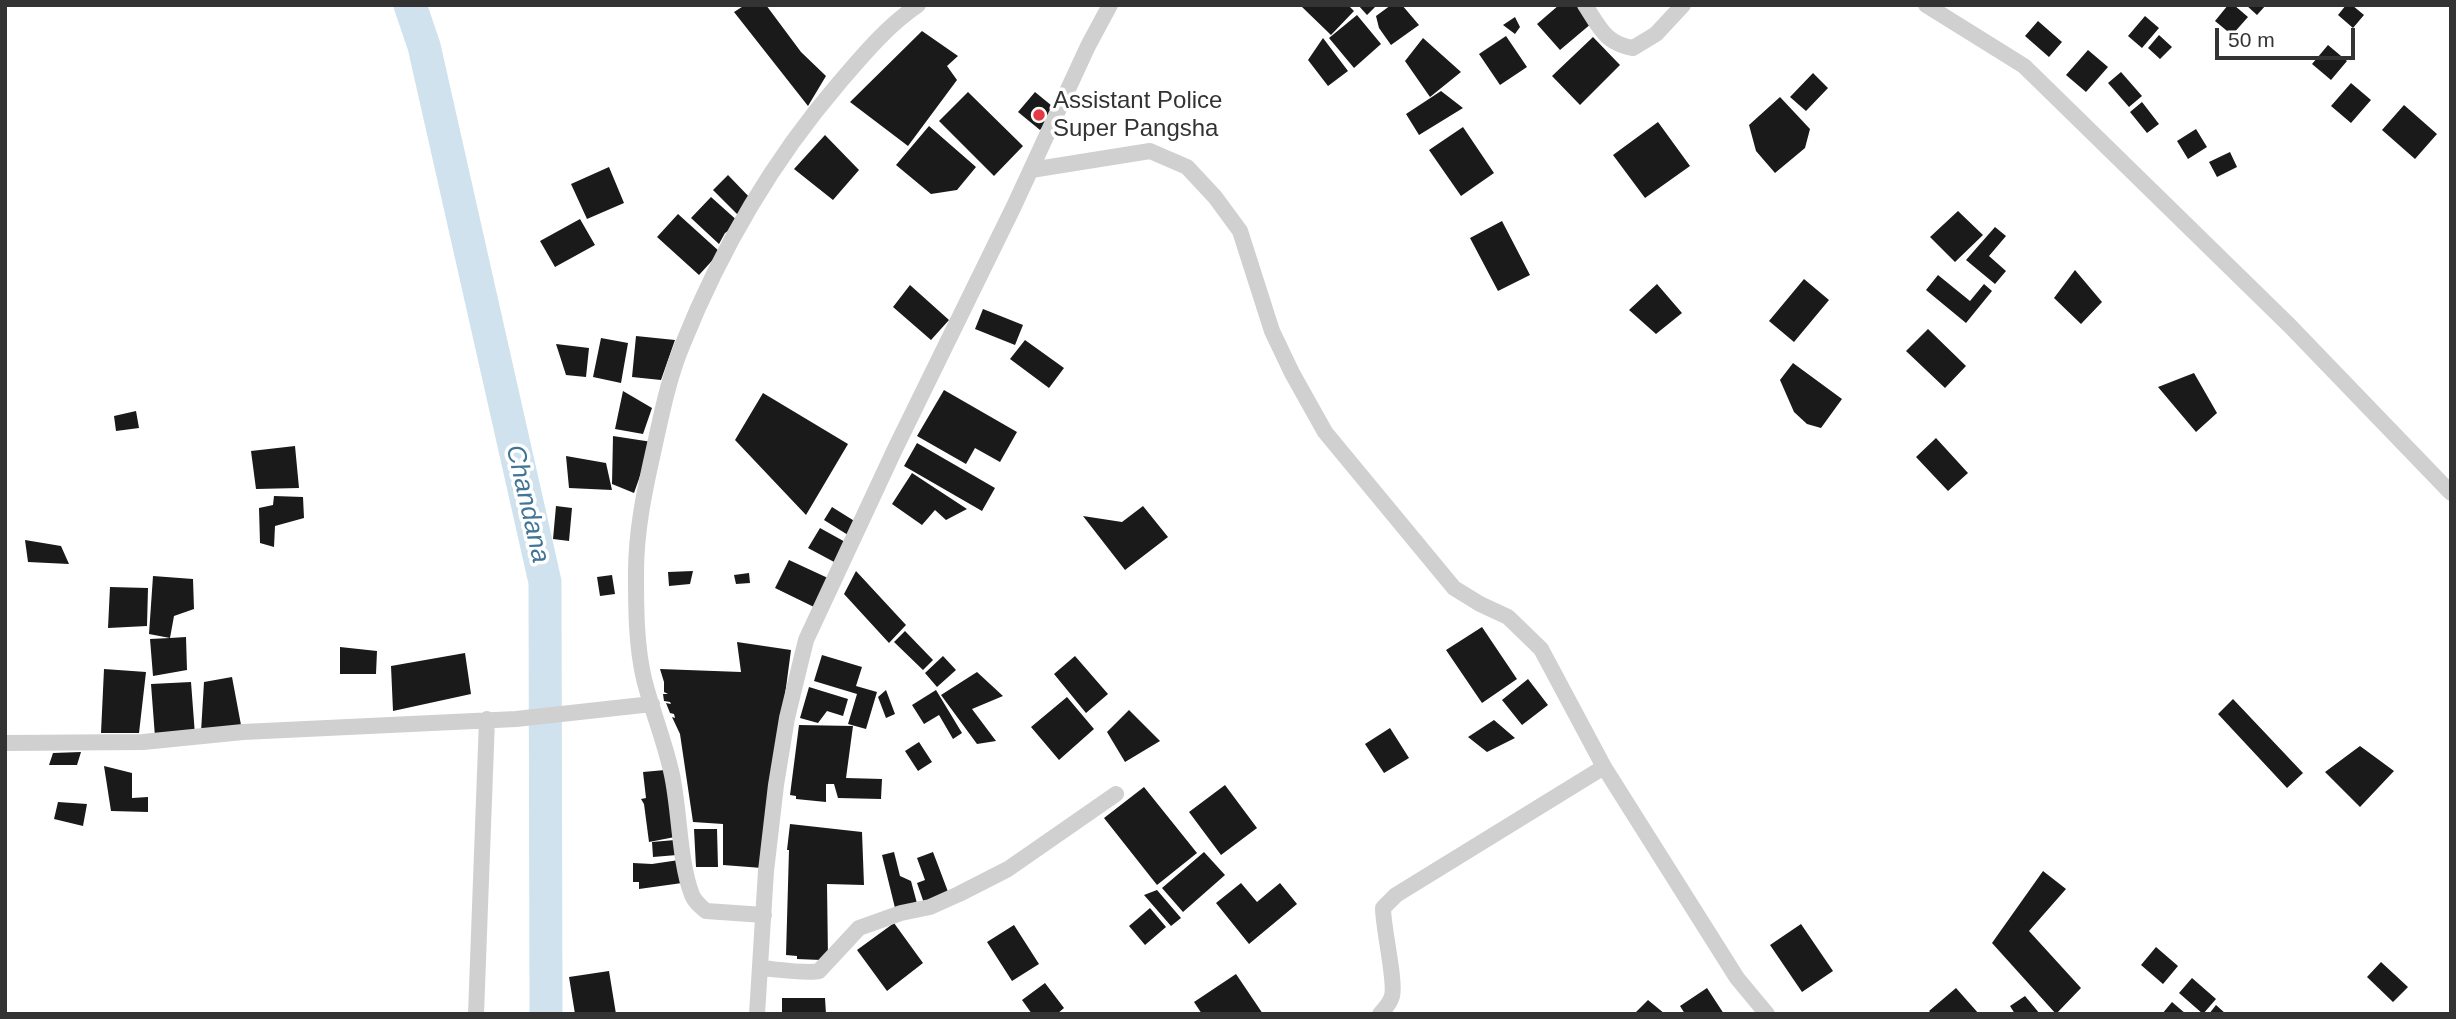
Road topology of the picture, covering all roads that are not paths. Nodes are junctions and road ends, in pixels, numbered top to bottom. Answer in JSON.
{"nodes":[{"id":1,"x":918,"y":5,"type":"edge"},
{"id":2,"x":1110,"y":5,"type":"edge"},
{"id":3,"x":1586,"y":5,"type":"edge"},
{"id":4,"x":1683,"y":5,"type":"edge"},
{"id":5,"x":1926,"y":5,"type":"edge"},
{"id":6,"x":1031,"y":170,"type":"junction"},
{"id":7,"x":2451,"y":493,"type":"edge"},
{"id":8,"x":652,"y":704,"type":"junction"},
{"id":9,"x":487,"y":719,"type":"junction"},
{"id":10,"x":5,"y":743,"type":"edge"},
{"id":11,"x":1604,"y":767,"type":"junction"},
{"id":12,"x":1116,"y":794,"type":"dead end"},
{"id":13,"x":764,"y":915,"type":"junction"},
{"id":14,"x":760,"y":968,"type":"junction"},
{"id":15,"x":476,"y":1014,"type":"edge"},
{"id":16,"x":757,"y":1014,"type":"edge"},
{"id":17,"x":1380,"y":1014,"type":"edge"},
{"id":18,"x":1767,"y":1014,"type":"edge"}],
"edges":[{"from":1,"to":8,"type":"street"},
{"from":2,"to":6,"type":"street"},
{"from":3,"to":4,"type":"street"},
{"from":5,"to":7,"type":"street"},
{"from":6,"to":11,"type":"street"},
{"from":6,"to":13,"type":"street"},
{"from":8,"to":9,"type":"street"},
{"from":8,"to":13,"type":"street"},
{"from":9,"to":10,"type":"street"},
{"from":9,"to":15,"type":"street"},
{"from":11,"to":17,"type":"street"},
{"from":11,"to":18,"type":"street"},
{"from":12,"to":14,"type":"street"},
{"from":13,"to":14,"type":"street"},
{"from":14,"to":16,"type":"street"}]}
